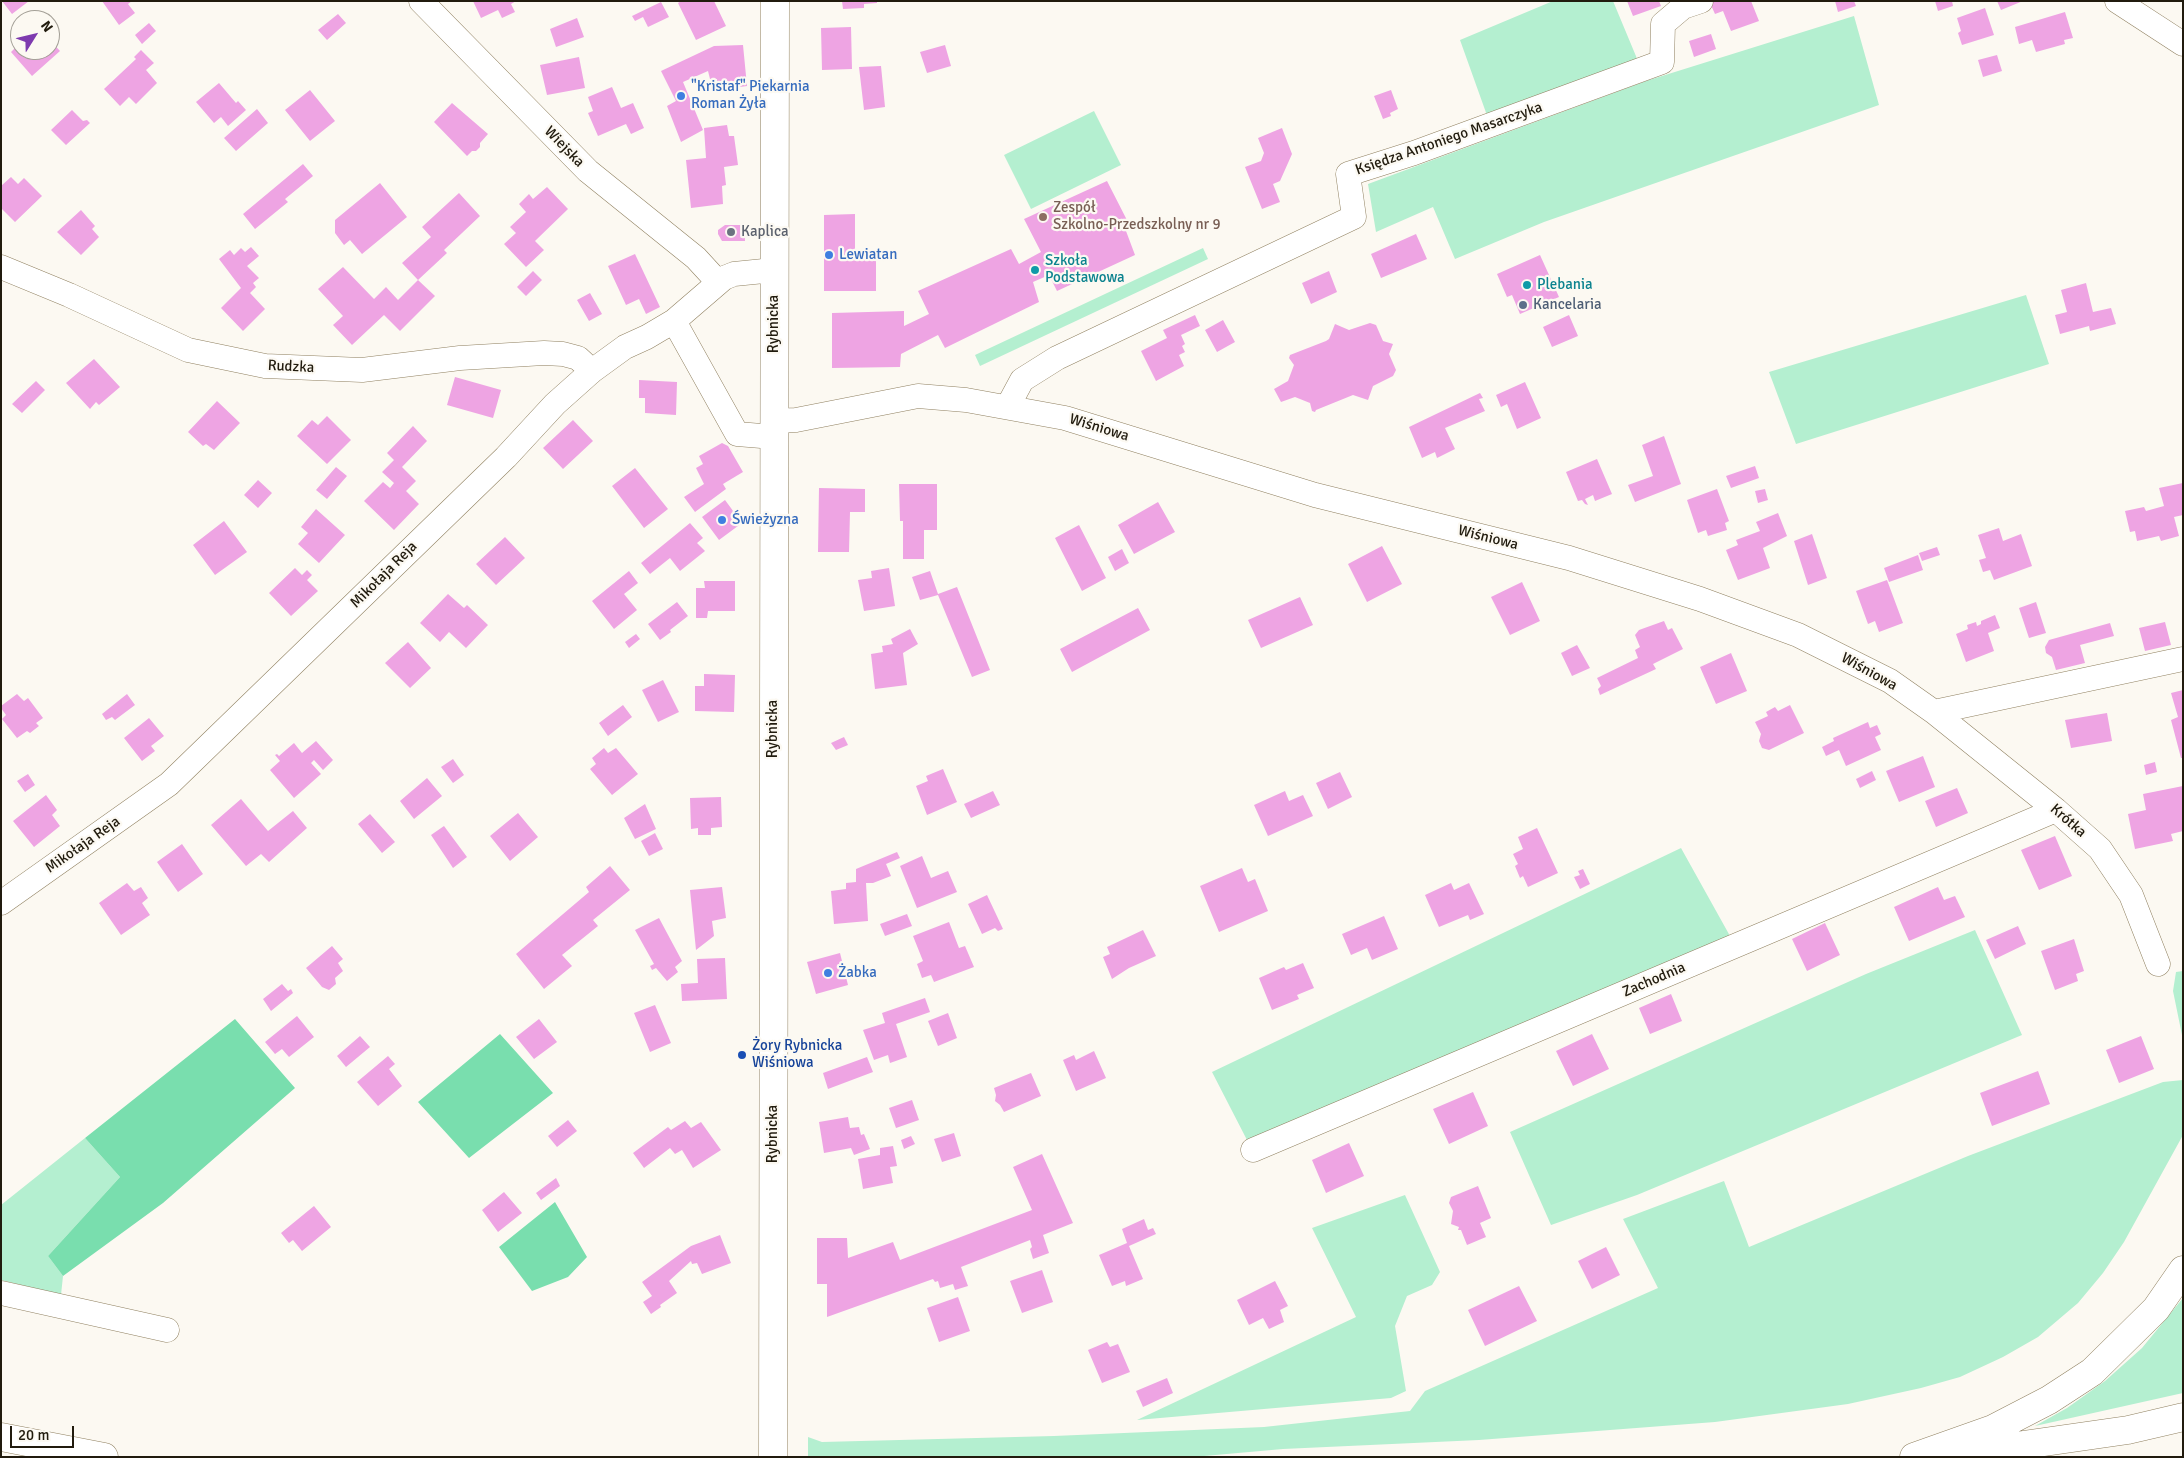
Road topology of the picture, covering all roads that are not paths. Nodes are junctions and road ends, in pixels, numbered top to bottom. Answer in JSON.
{"nodes":[{"id":1,"x":421,"y":1,"type":"edge"},
{"id":2,"x":775,"y":1,"type":"edge"},
{"id":3,"x":1701,"y":1,"type":"edge"},
{"id":4,"x":2117,"y":1,"type":"edge"},
{"id":5,"x":2183,"y":44,"type":"edge"},
{"id":6,"x":1,"y":268,"type":"edge"},
{"id":7,"x":774,"y":270,"type":"junction"},
{"id":8,"x":718,"y":282,"type":"junction"},
{"id":9,"x":674,"y":320,"type":"junction"},
{"id":10,"x":592,"y":372,"type":"junction"},
{"id":11,"x":1008,"y":406,"type":"junction"},
{"id":12,"x":774,"y":429,"type":"junction"},
{"id":13,"x":2183,"y":660,"type":"edge"},
{"id":14,"x":1934,"y":712,"type":"junction"},
{"id":15,"x":2056,"y":810,"type":"junction"},
{"id":16,"x":1,"y":903,"type":"edge"},
{"id":17,"x":2158,"y":964,"type":"dead end"},
{"id":18,"x":1252,"y":1150,"type":"dead end"},
{"id":19,"x":2183,"y":1270,"type":"edge"},
{"id":20,"x":1,"y":1293,"type":"edge"},
{"id":21,"x":167,"y":1330,"type":"dead end"},
{"id":22,"x":2183,"y":1417,"type":"edge"},
{"id":23,"x":1,"y":1436,"type":"edge"},
{"id":24,"x":104,"y":1457,"type":"edge"},
{"id":25,"x":773,"y":1457,"type":"edge"},
{"id":26,"x":1914,"y":1457,"type":"edge"},
{"id":27,"x":1939,"y":1457,"type":"edge"}],
"edges":[{"from":1,"to":8,"type":"street","name":"Wiejska"},
{"from":2,"to":7,"type":"main road","name":"Rybnicka"},
{"from":3,"to":11,"type":"street","name":"Księdza Antoniego Masarczyka"},
{"from":4,"to":5,"type":"street"},
{"from":6,"to":10,"type":"street","name":"Rudzka"},
{"from":7,"to":8,"type":"street","name":"Mikołaja Reja"},
{"from":7,"to":12,"type":"main road","name":"Rybnicka"},
{"from":8,"to":9,"type":"street","name":"Mikołaja Reja"},
{"from":9,"to":10,"type":"street","name":"Mikołaja Reja"},
{"from":9,"to":12,"type":"street","name":"Wiśniowa"},
{"from":10,"to":16,"type":"street","name":"Mikołaja Reja"},
{"from":11,"to":12,"type":"street","name":"Wiśniowa"},
{"from":11,"to":14,"type":"street","name":"Wiśniowa"},
{"from":12,"to":25,"type":"main road","name":"Rybnicka"},
{"from":13,"to":14,"type":"street"},
{"from":14,"to":15,"type":"street","name":"Krótka"},
{"from":15,"to":17,"type":"street","name":"Krótka"},
{"from":15,"to":18,"type":"street","name":"Zachodnia"},
{"from":19,"to":26,"type":"main road"},
{"from":20,"to":21,"type":"street"},
{"from":22,"to":27,"type":"main road"},
{"from":23,"to":24,"type":"main road"}]}
